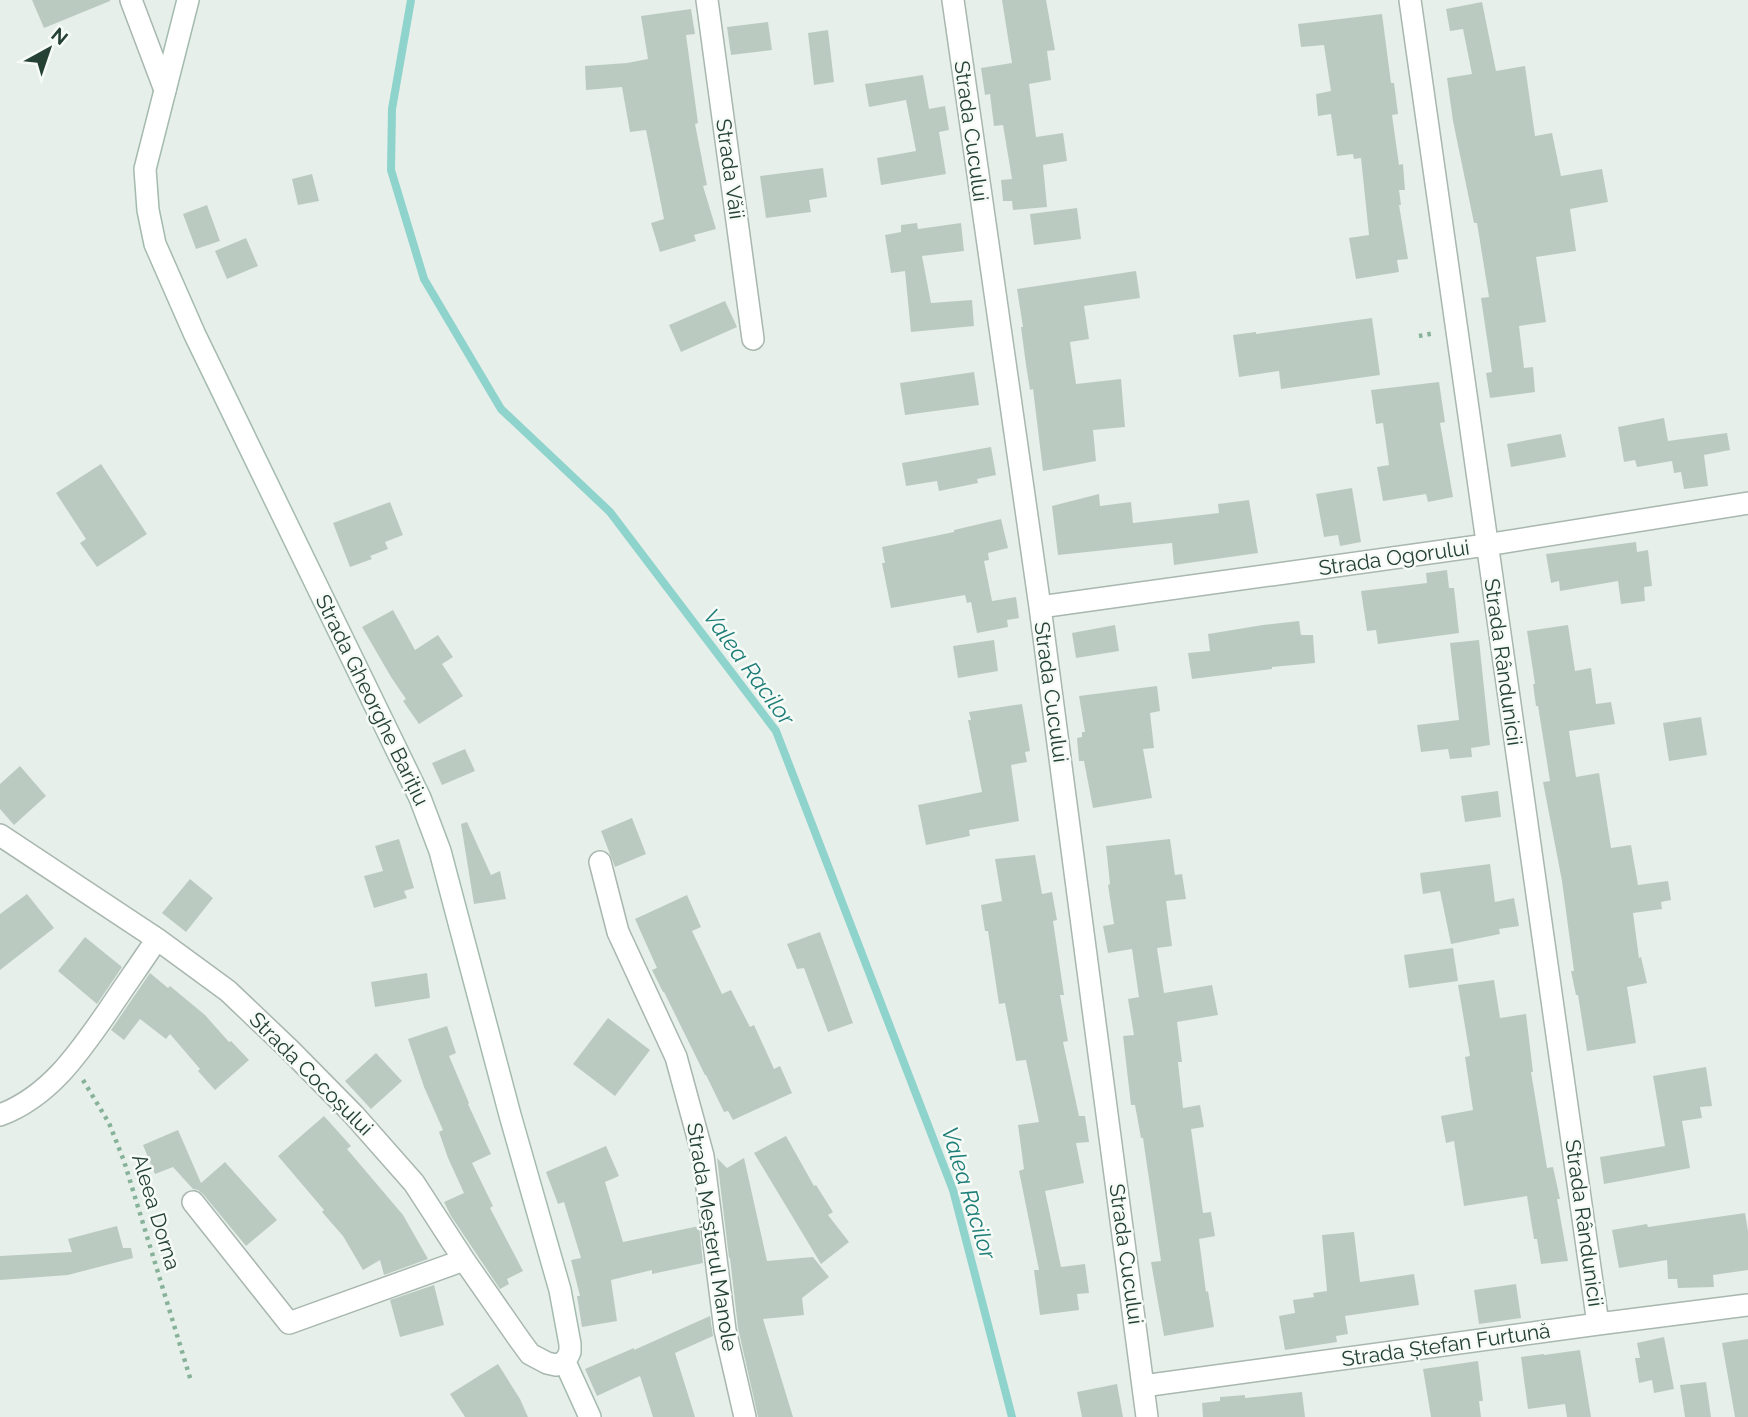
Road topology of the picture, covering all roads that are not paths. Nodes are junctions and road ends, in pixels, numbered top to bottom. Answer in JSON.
{"nodes":[{"id":1,"x":131,"y":0,"type":"edge"},
{"id":2,"x":188,"y":0,"type":"edge"},
{"id":3,"x":707,"y":0,"type":"edge"},
{"id":4,"x":953,"y":0,"type":"edge"},
{"id":5,"x":1410,"y":0,"type":"edge"},
{"id":6,"x":165,"y":90,"type":"junction"},
{"id":7,"x":752,"y":339,"type":"dead end"},
{"id":8,"x":1748,"y":503,"type":"edge"},
{"id":9,"x":1486,"y":545,"type":"junction"},
{"id":10,"x":1040,"y":607,"type":"junction"},
{"id":11,"x":0,"y":835,"type":"edge"},
{"id":12,"x":600,"y":862,"type":"dead end"},
{"id":13,"x":158,"y":939,"type":"junction"},
{"id":14,"x":0,"y":1115,"type":"edge"},
{"id":15,"x":193,"y":1202,"type":"dead end"},
{"id":16,"x":464,"y":1260,"type":"junction"},
{"id":17,"x":1748,"y":1305,"type":"edge"},
{"id":18,"x":1598,"y":1324,"type":"junction"},
{"id":19,"x":565,"y":1362,"type":"junction"},
{"id":20,"x":1143,"y":1386,"type":"junction"},
{"id":21,"x":590,"y":1417,"type":"edge"},
{"id":22,"x":745,"y":1417,"type":"edge"},
{"id":23,"x":1147,"y":1417,"type":"edge"}],
"edges":[{"from":1,"to":6,"type":"street"},
{"from":2,"to":6,"type":"street","name":"Strada Gheorghe Barițiu"},
{"from":3,"to":7,"type":"street","name":"Strada Văii"},
{"from":4,"to":10,"type":"street","name":"Strada Cucului"},
{"from":5,"to":9,"type":"street","name":"Strada Rândunicii"},
{"from":6,"to":19,"type":"street","name":"Strada Gheorghe Barițiu"},
{"from":8,"to":9,"type":"street","name":"Strada Ogorului"},
{"from":9,"to":10,"type":"street","name":"Strada Ogorului"},
{"from":9,"to":18,"type":"street","name":"Strada Rândunicii"},
{"from":10,"to":20,"type":"street","name":"Strada Cucului"},
{"from":11,"to":13,"type":"street","name":"Strada Cocoșului"},
{"from":12,"to":22,"type":"street","name":"Strada Meșterul Manole"},
{"from":13,"to":14,"type":"street"},
{"from":13,"to":16,"type":"street","name":"Strada Cocoșului"},
{"from":15,"to":16,"type":"street"},
{"from":16,"to":19,"type":"street","name":"Strada Cocoșului"},
{"from":17,"to":18,"type":"street","name":"Strada Ștefan Furtună"},
{"from":18,"to":20,"type":"street","name":"Strada Ștefan Furtună"},
{"from":19,"to":21,"type":"street","name":"Strada Gheorghe Barițiu"},
{"from":20,"to":23,"type":"street","name":"Strada Cucului"}]}
